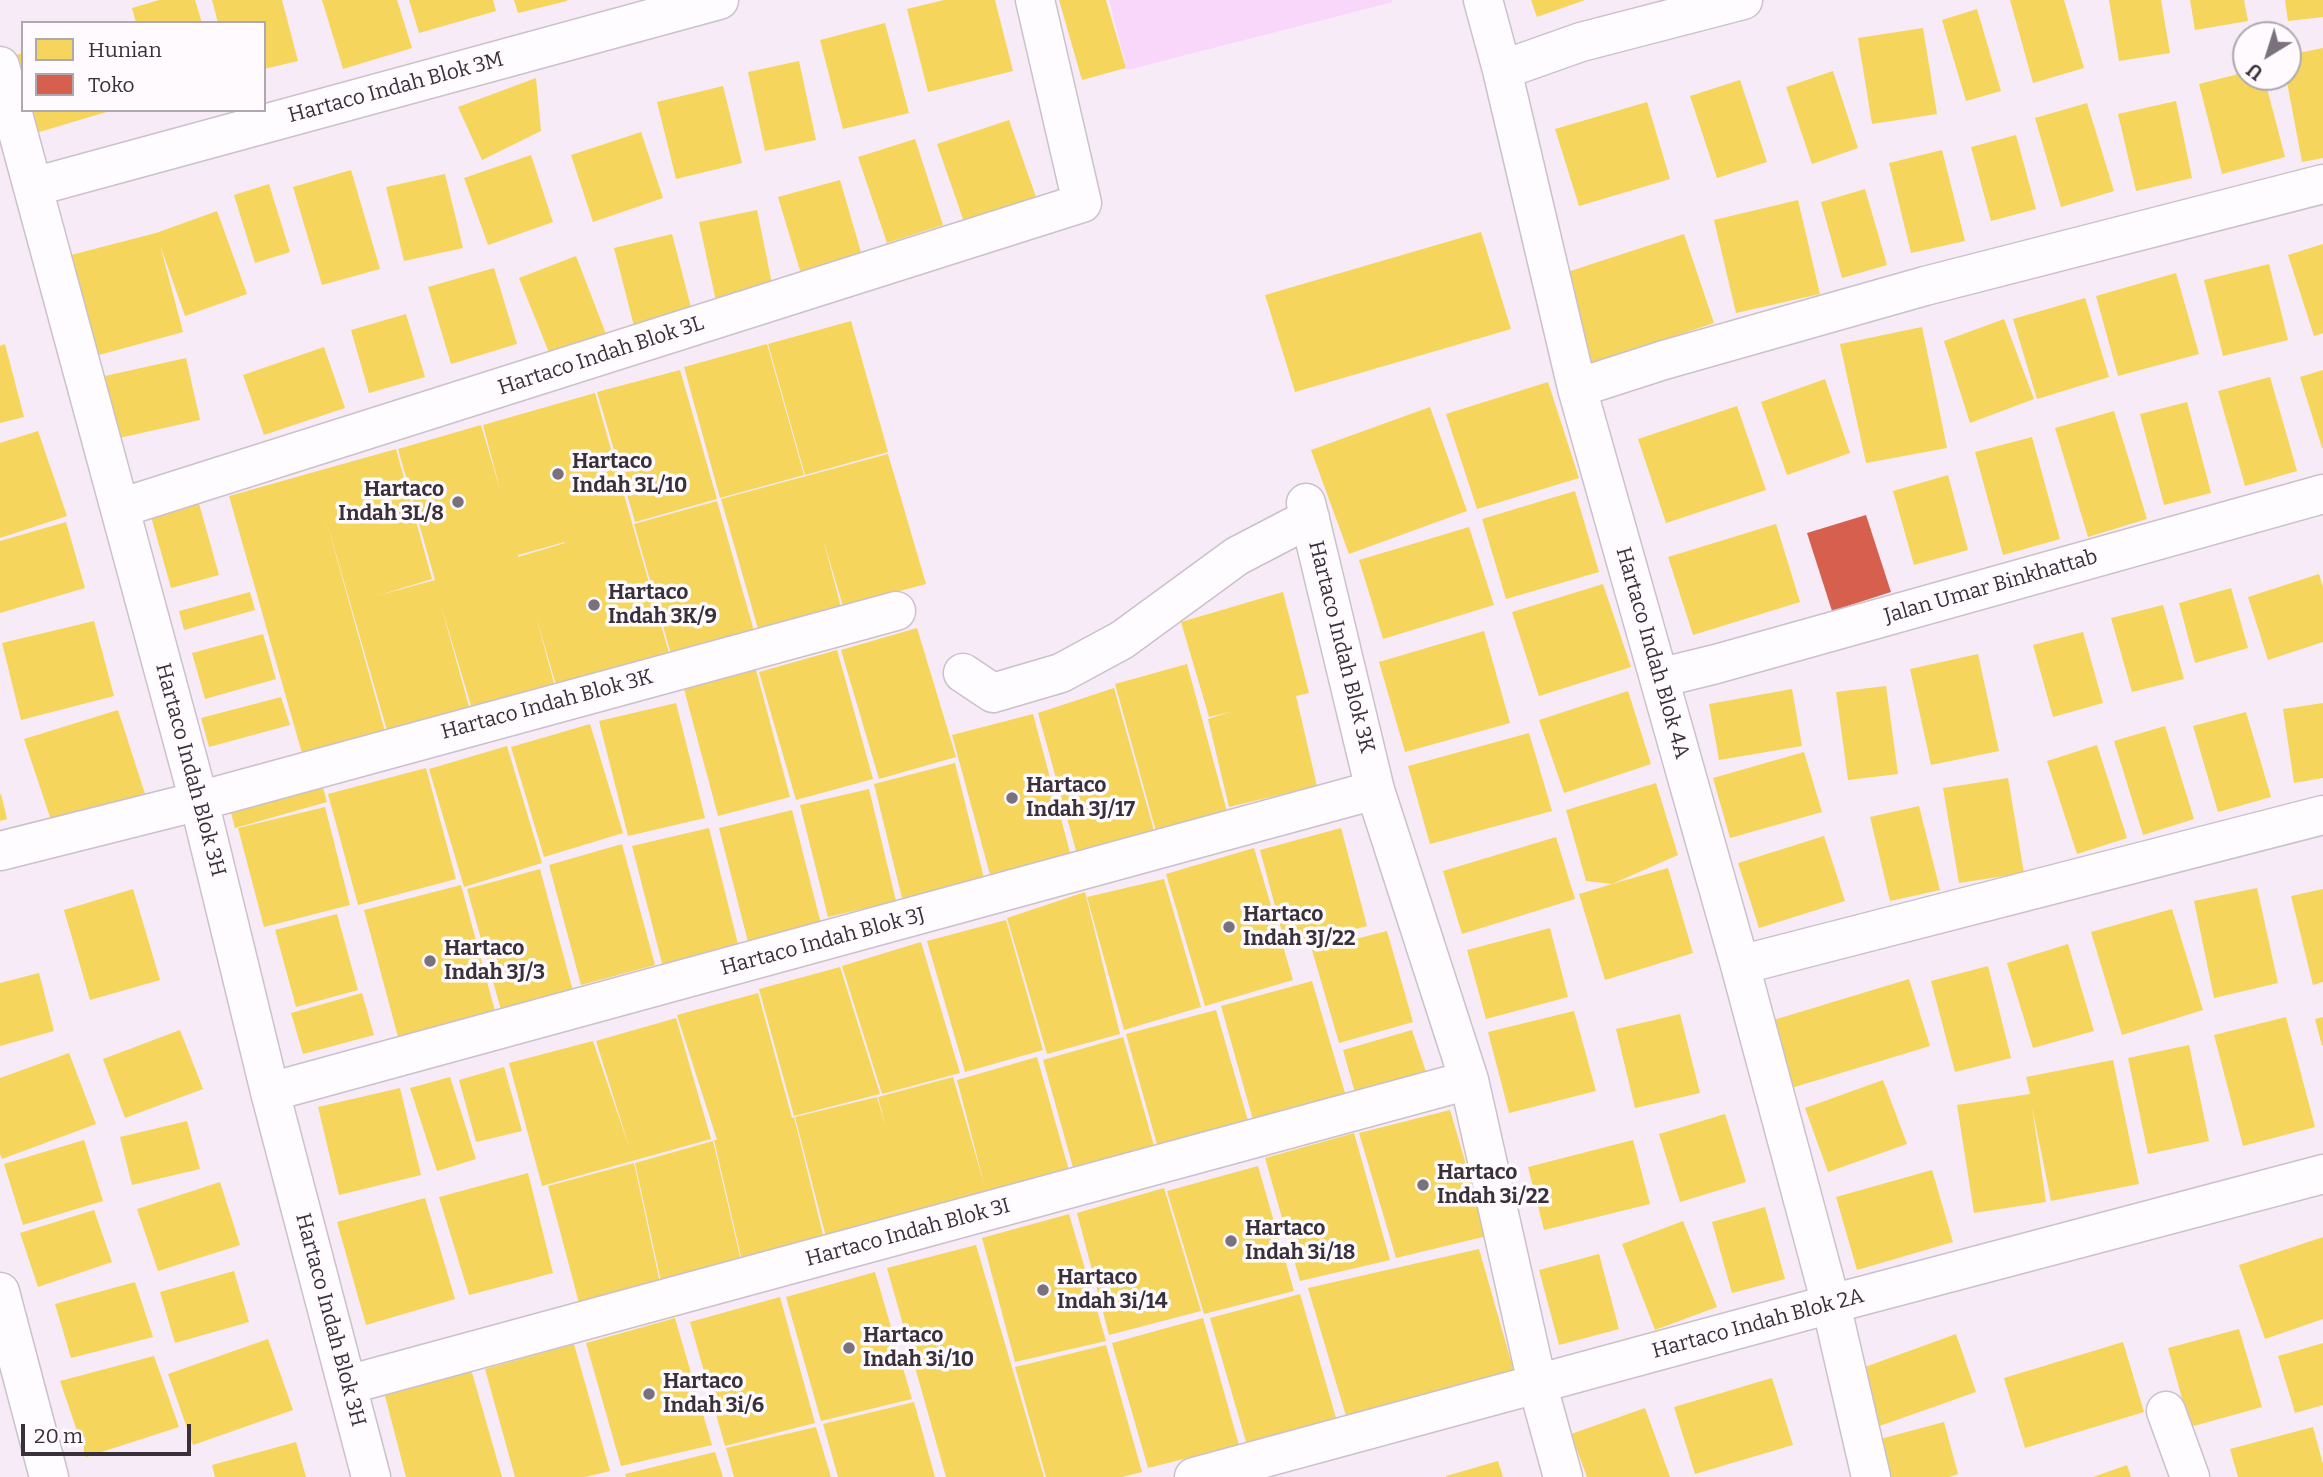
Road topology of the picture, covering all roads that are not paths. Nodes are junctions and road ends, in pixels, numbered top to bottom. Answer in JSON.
{"nodes":[{"id":1,"x":719,"y":0,"type":"edge"},
{"id":2,"x":1035,"y":0,"type":"edge"},
{"id":3,"x":1483,"y":0,"type":"edge"},
{"id":4,"x":1743,"y":0,"type":"edge"},
{"id":5,"x":0,"y":66,"type":"edge"},
{"id":6,"x":1502,"y":70,"type":"junction"},
{"id":7,"x":2323,"y":184,"type":"edge"},
{"id":8,"x":33,"y":187,"type":"junction"},
{"id":9,"x":1577,"y":388,"type":"junction"},
{"id":10,"x":2323,"y":494,"type":"edge"},
{"id":11,"x":120,"y":508,"type":"junction"},
{"id":12,"x":896,"y":611,"type":"dead end"},
{"id":13,"x":963,"y":673,"type":"dead end"},
{"id":14,"x":1659,"y":678,"type":"junction"},
{"id":15,"x":1375,"y":790,"type":"junction"},
{"id":16,"x":199,"y":801,"type":"junction"},
{"id":17,"x":2323,"y":815,"type":"edge"},
{"id":18,"x":0,"y":851,"type":"edge"},
{"id":19,"x":1740,"y":965,"type":"junction"},
{"id":20,"x":1469,"y":1080,"type":"junction"},
{"id":21,"x":270,"y":1092,"type":"junction"},
{"id":22,"x":2323,"y":1174,"type":"edge"},
{"id":23,"x":0,"y":1292,"type":"edge"},
{"id":24,"x":1831,"y":1304,"type":"junction"},
{"id":25,"x":1537,"y":1383,"type":"junction"},
{"id":26,"x":347,"y":1385,"type":"junction"},
{"id":27,"x":2166,"y":1411,"type":"dead end"},
{"id":28,"x":49,"y":1477,"type":"edge"},
{"id":29,"x":371,"y":1477,"type":"edge"},
{"id":30,"x":1194,"y":1477,"type":"edge"},
{"id":31,"x":1563,"y":1477,"type":"edge"},
{"id":32,"x":1871,"y":1477,"type":"edge"},
{"id":33,"x":2190,"y":1477,"type":"edge"}],
"edges":[{"from":1,"to":8,"type":"street","name":"Hartaco Indah Blok 3M"},
{"from":2,"to":11,"type":"street","name":"Hartaco Indah Blok 3L"},
{"from":3,"to":6,"type":"street","name":"Hartaco Indah Blok 4A"},
{"from":4,"to":6,"type":"street"},
{"from":5,"to":8,"type":"street","name":"Hartaco Indah Blok 3H"},
{"from":6,"to":9,"type":"street","name":"Hartaco Indah Blok 4A"},
{"from":7,"to":9,"type":"street"},
{"from":8,"to":11,"type":"street","name":"Hartaco Indah Blok 3H"},
{"from":9,"to":14,"type":"street","name":"Hartaco Indah Blok 4A"},
{"from":10,"to":14,"type":"street","name":"Jalan Umar Binkhattab"},
{"from":11,"to":16,"type":"street","name":"Hartaco Indah Blok 3H"},
{"from":12,"to":16,"type":"street","name":"Hartaco Indah Blok 3K"},
{"from":13,"to":15,"type":"street","name":"Hartaco Indah Blok 3K"},
{"from":14,"to":19,"type":"street","name":"Hartaco Indah Blok 4A"},
{"from":15,"to":20,"type":"street","name":"Hartaco Indah Blok 3K"},
{"from":15,"to":21,"type":"street","name":"Hartaco Indah Blok 3J"},
{"from":16,"to":18,"type":"street","name":"Hartaco Indah Blok 3K"},
{"from":16,"to":21,"type":"street","name":"Hartaco Indah Blok 3H"},
{"from":17,"to":19,"type":"street"},
{"from":19,"to":24,"type":"street","name":"Hartaco Indah Blok 4A"},
{"from":20,"to":25,"type":"street","name":"Hartaco Indah Blok 3K"},
{"from":20,"to":26,"type":"street","name":"Hartaco Indah Blok 3I"},
{"from":21,"to":26,"type":"street","name":"Hartaco Indah Blok 3H"},
{"from":22,"to":24,"type":"street","name":"Hartaco Indah Blok 2A"},
{"from":23,"to":28,"type":"street"},
{"from":24,"to":25,"type":"street","name":"Hartaco Indah Blok 2A"},
{"from":24,"to":32,"type":"street","name":"Hartaco Indah Blok 4A"},
{"from":25,"to":30,"type":"street","name":"Hartaco Indah Blok 2A"},
{"from":25,"to":31,"type":"street","name":"Hartaco Indah Blok 3K"},
{"from":26,"to":29,"type":"street","name":"Hartaco Indah Blok 3H"},
{"from":27,"to":33,"type":"street"}]}
